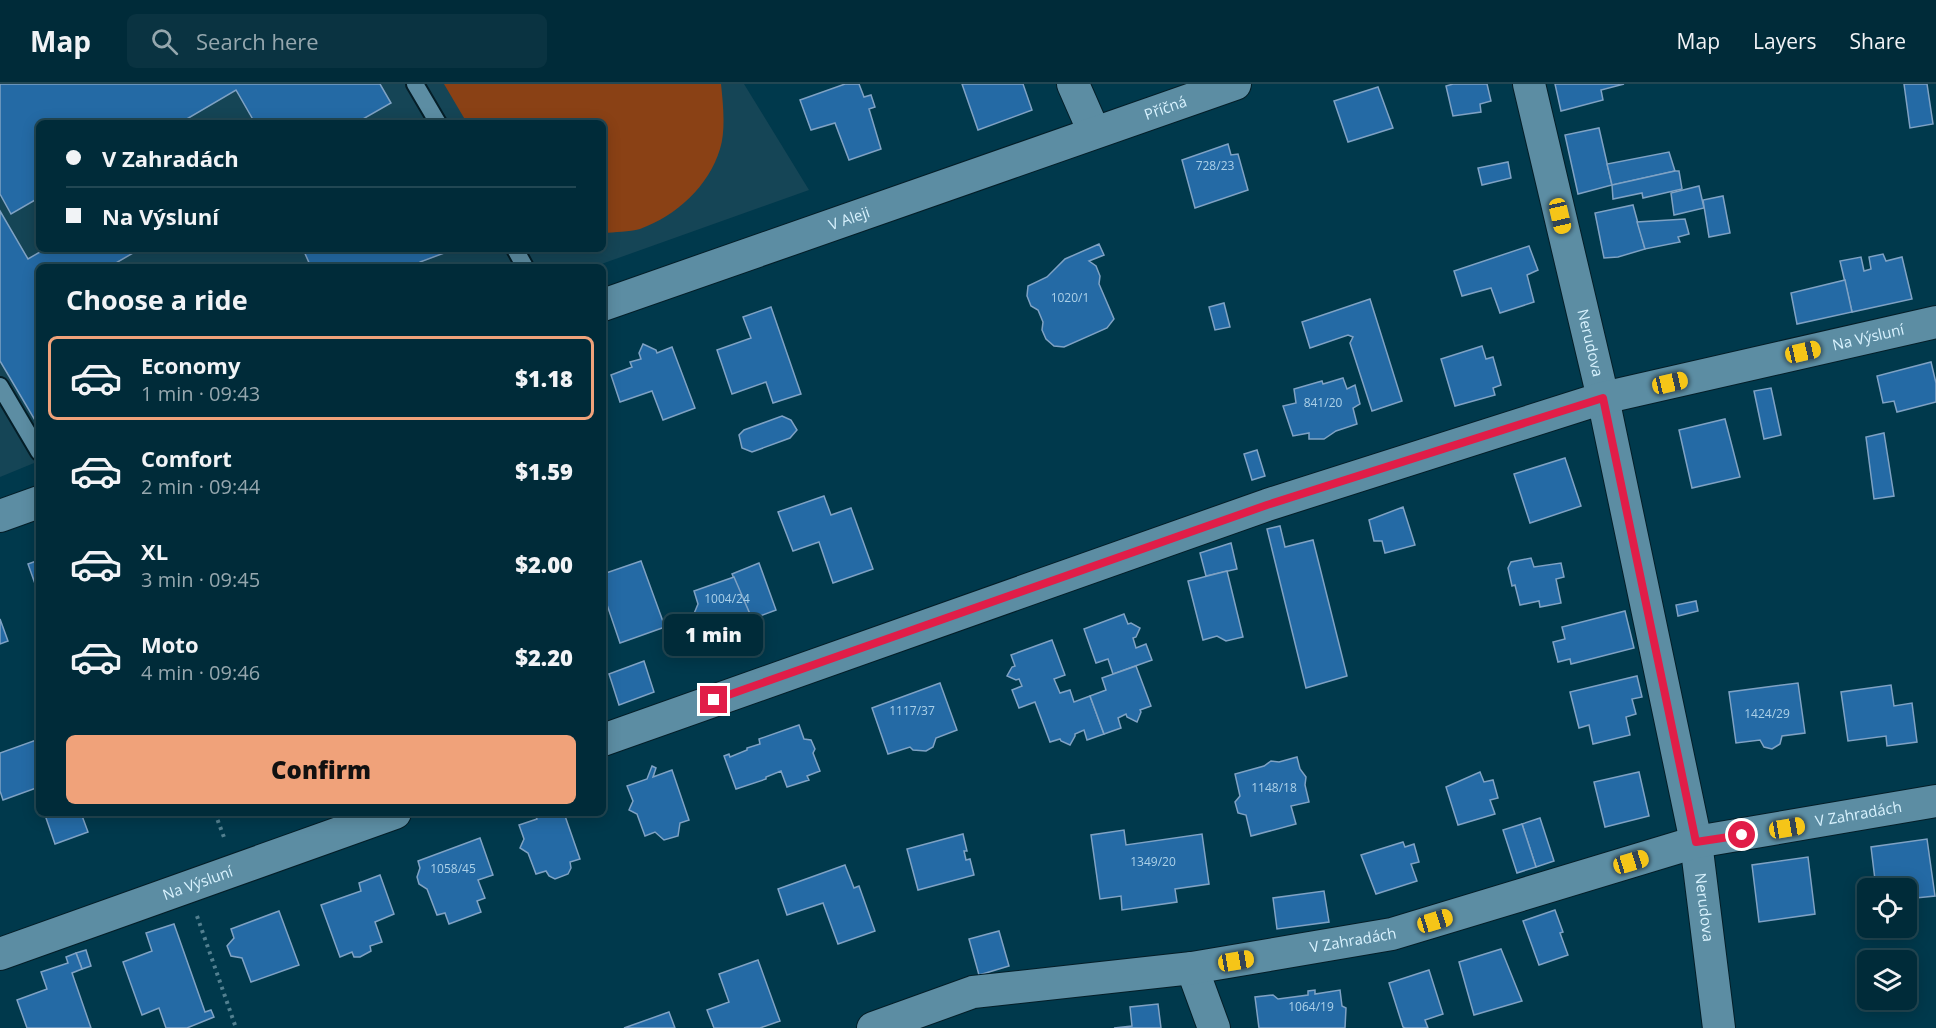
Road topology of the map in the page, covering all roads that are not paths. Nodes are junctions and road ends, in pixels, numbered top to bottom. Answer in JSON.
{"nodes":[{"id":1,"x":415,"y":84,"type":"edge"},
{"id":2,"x":1073,"y":84,"type":"edge"},
{"id":3,"x":1235,"y":84,"type":"edge"},
{"id":4,"x":1529,"y":84,"type":"edge"},
{"id":5,"x":436,"y":120,"type":"edge"},
{"id":6,"x":1094,"y":132,"type":"junction"},
{"id":7,"x":606,"y":304,"type":"edge"},
{"id":8,"x":1936,"y":322,"type":"edge"},
{"id":9,"x":0,"y":386,"type":"edge"},
{"id":10,"x":1603,"y":398,"type":"junction"},
{"id":11,"x":36,"y":447,"type":"edge"},
{"id":12,"x":36,"y":503,"type":"edge"},
{"id":13,"x":0,"y":516,"type":"edge"},
{"id":14,"x":606,"y":739,"type":"edge"},
{"id":15,"x":1936,"y":801,"type":"edge"},
{"id":16,"x":387,"y":816,"type":"edge"},
{"id":17,"x":1696,"y":842,"type":"junction"},
{"id":18,"x":0,"y":954,"type":"edge"},
{"id":19,"x":1192,"y":968,"type":"junction"},
{"id":20,"x":873,"y":1028,"type":"edge"},
{"id":21,"x":1214,"y":1028,"type":"edge"},
{"id":22,"x":1719,"y":1028,"type":"edge"}],
"edges":[{"from":1,"to":5,"type":"lane"},
{"from":2,"to":6,"type":"street"},
{"from":3,"to":6,"type":"street","name":"Příčná"},
{"from":4,"to":10,"type":"street","name":"Nerudova"},
{"from":6,"to":7,"type":"street","name":"V Aleji"},
{"from":8,"to":10,"type":"street","name":"Na Výsluní"},
{"from":9,"to":11,"type":"lane"},
{"from":10,"to":14,"type":"street","name":"Na Výsluní"},
{"from":10,"to":17,"type":"street","name":"Nerudova"},
{"from":12,"to":13,"type":"street"},
{"from":15,"to":17,"type":"street","name":"V Zahradách"},
{"from":16,"to":18,"type":"street","name":"Na Výsluní"},
{"from":17,"to":19,"type":"street","name":"V Zahradách"},
{"from":17,"to":22,"type":"street","name":"Nerudova"},
{"from":19,"to":20,"type":"street","name":"V Zahradách"},
{"from":19,"to":21,"type":"street"}]}
